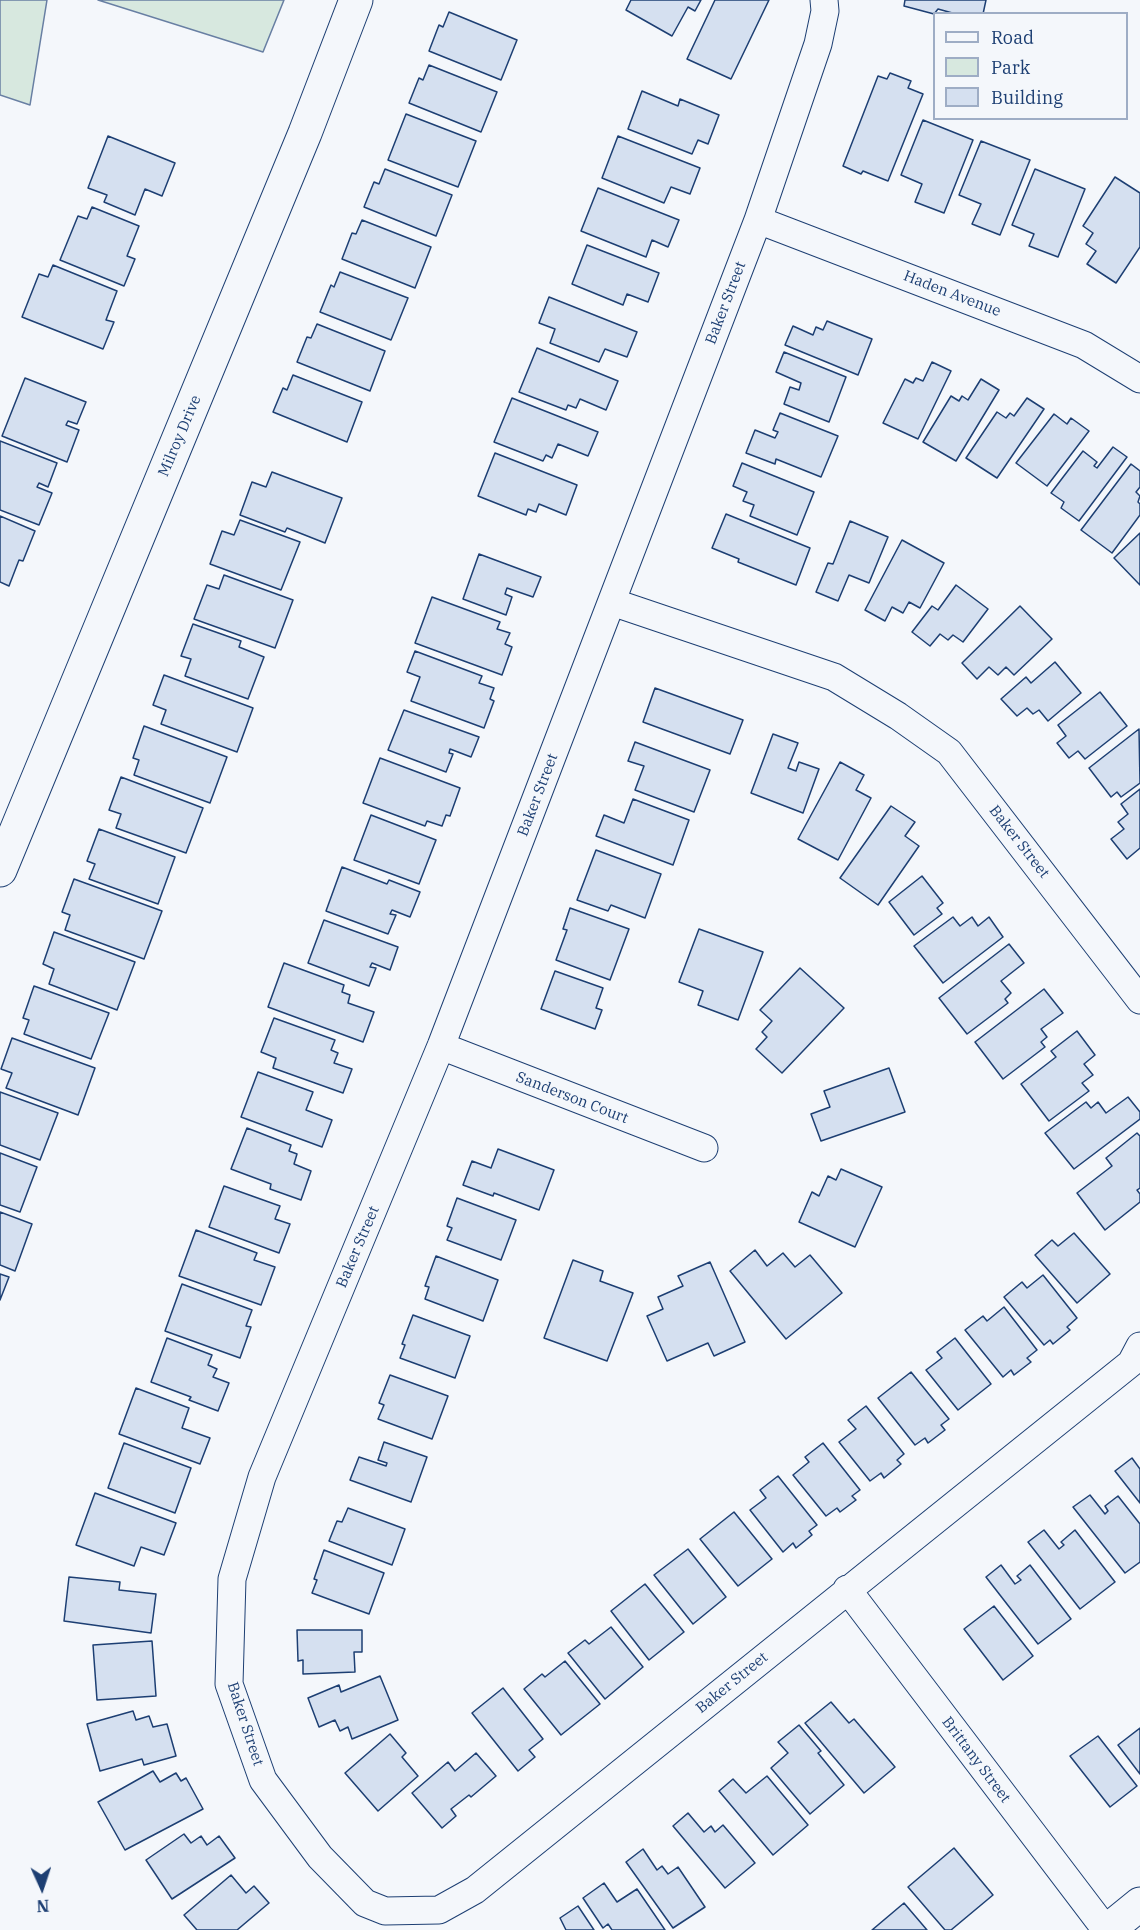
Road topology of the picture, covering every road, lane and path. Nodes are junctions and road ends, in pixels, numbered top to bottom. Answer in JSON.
{"nodes":[{"id":1,"x":356,"y":0,"type":"edge"},
{"id":2,"x":824,"y":0,"type":"edge"},
{"id":3,"x":758,"y":220,"type":"junction"},
{"id":4,"x":1140,"y":379,"type":"edge"},
{"id":5,"x":612,"y":602,"type":"junction"},
{"id":6,"x":0,"y":870,"type":"edge"},
{"id":7,"x":1140,"y":999,"type":"edge"},
{"id":8,"x":441,"y":1046,"type":"junction"},
{"id":9,"x":704,"y":1148,"type":"dead end"},
{"id":10,"x":1140,"y":1346,"type":"edge"},
{"id":11,"x":847,"y":1589,"type":"junction"},
{"id":12,"x":1140,"y":1904,"type":"edge"},
{"id":13,"x":1107,"y":1930,"type":"edge"}],
"edges":[{"from":1,"to":6,"type":"street","name":"Milroy Drive"},
{"from":2,"to":3,"type":"street","name":"Baker Street"},
{"from":3,"to":4,"type":"street","name":"Haden Avenue"},
{"from":3,"to":5,"type":"street","name":"Baker Street"},
{"from":5,"to":7,"type":"street","name":"Baker Street"},
{"from":5,"to":8,"type":"street","name":"Baker Street"},
{"from":8,"to":9,"type":"street","name":"Sanderson Court"},
{"from":8,"to":11,"type":"street","name":"Baker Street"},
{"from":10,"to":11,"type":"street","name":"Baker Street"},
{"from":11,"to":13,"type":"street","name":"Brittany Street"},
{"from":12,"to":13,"type":"street"}]}
